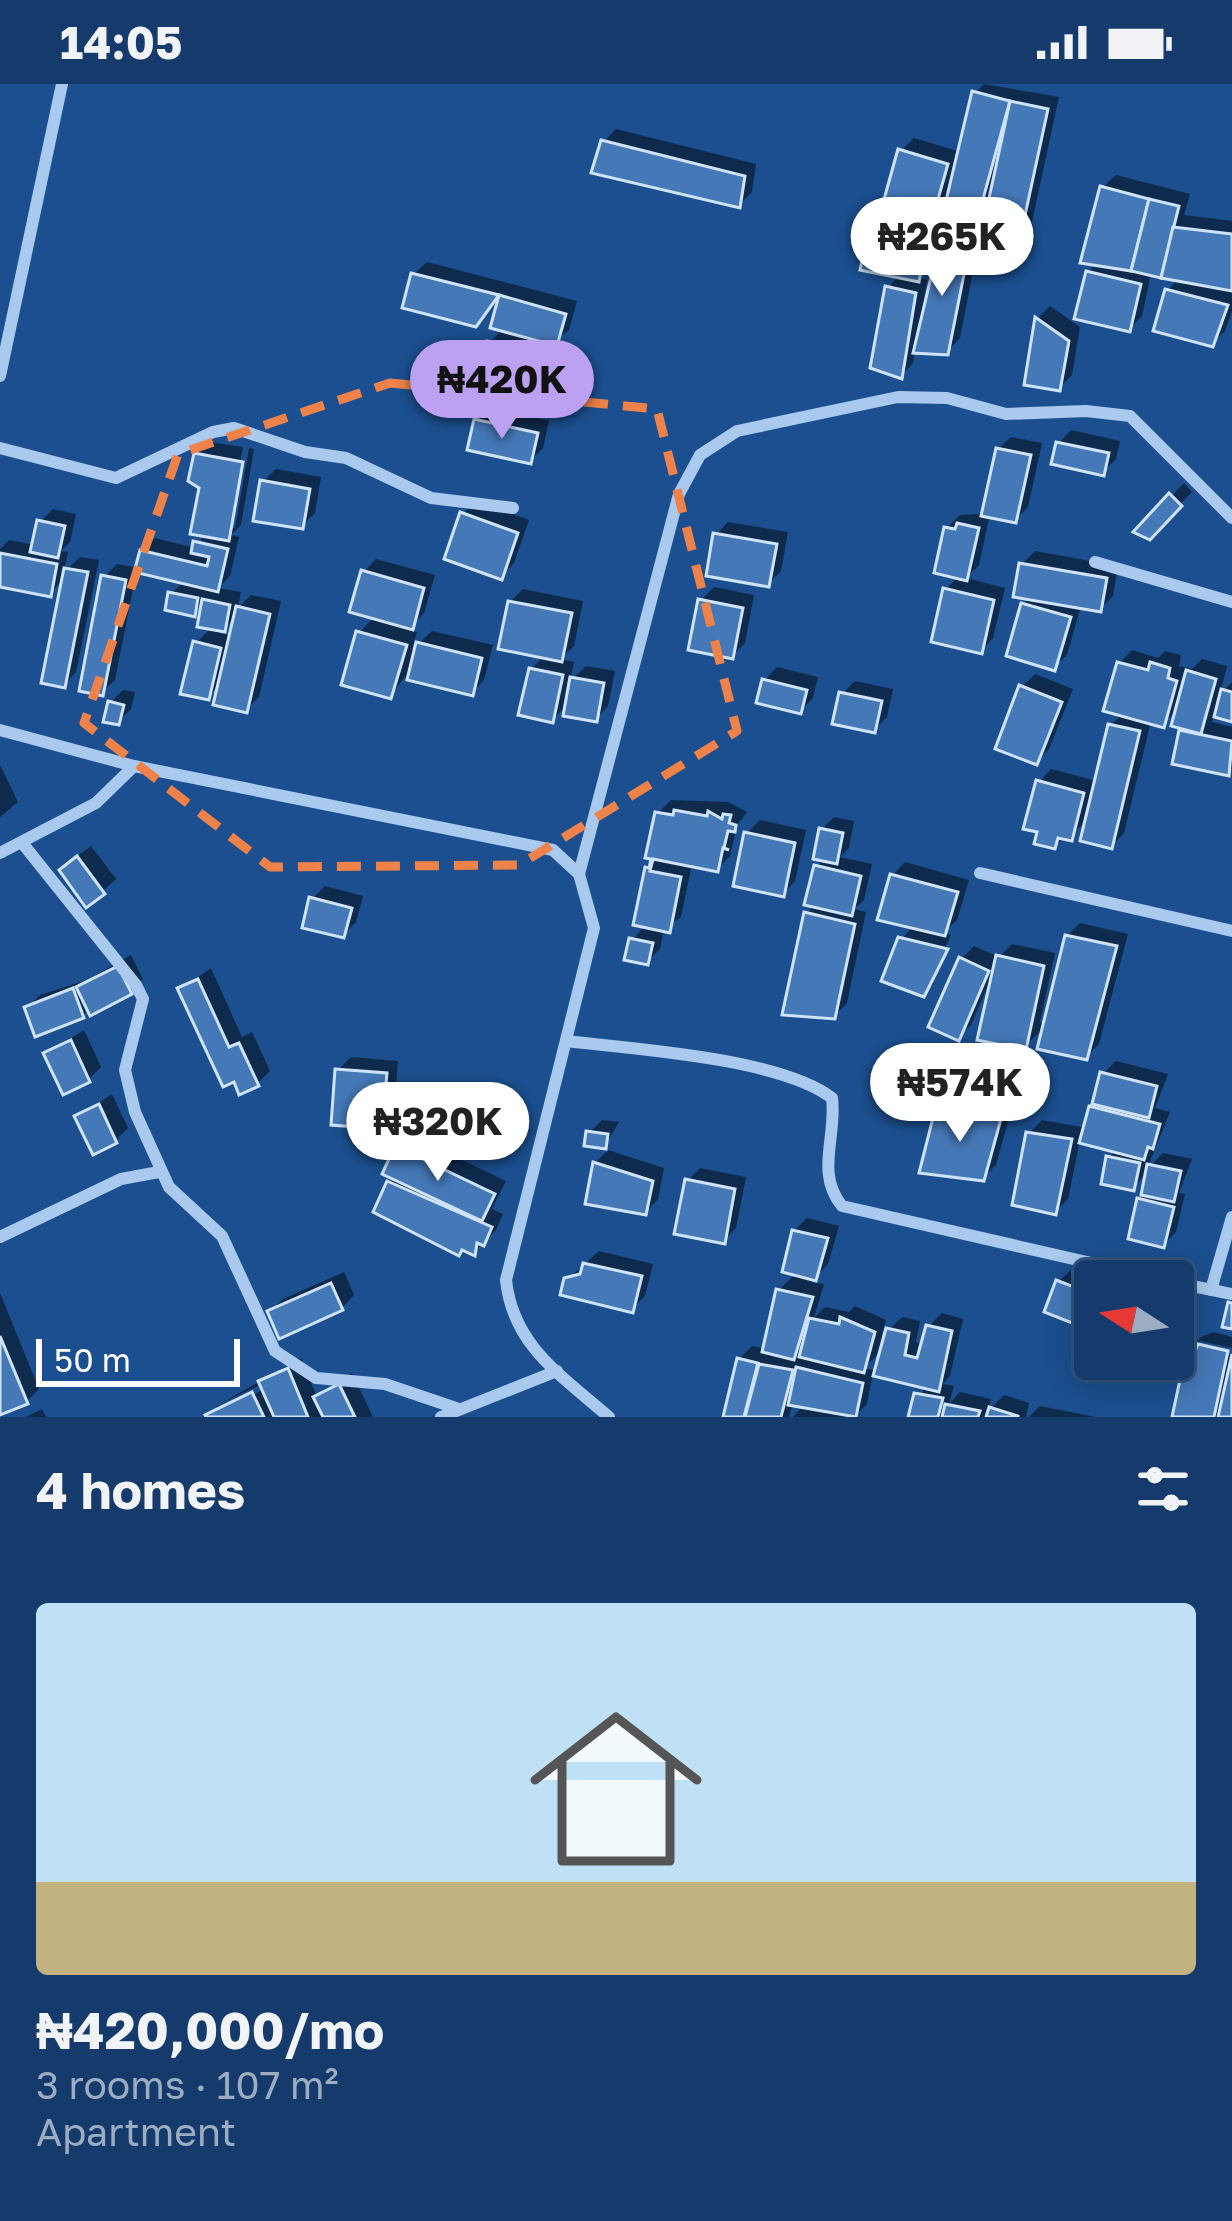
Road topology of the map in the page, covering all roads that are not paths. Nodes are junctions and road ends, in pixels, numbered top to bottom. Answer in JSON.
{"nodes":[{"id":1,"x":62,"y":84,"type":"edge"},
{"id":2,"x":0,"y":376,"type":"edge"},
{"id":3,"x":0,"y":448,"type":"edge"},
{"id":4,"x":513,"y":508,"type":"dead end"},
{"id":5,"x":1232,"y":518,"type":"edge"},
{"id":6,"x":1095,"y":562,"type":"dead end"},
{"id":7,"x":1232,"y":602,"type":"edge"},
{"id":8,"x":0,"y":730,"type":"edge"},
{"id":9,"x":134,"y":766,"type":"junction"},
{"id":10,"x":23,"y":844,"type":"junction"},
{"id":11,"x":0,"y":853,"type":"edge"},
{"id":12,"x":980,"y":873,"type":"dead end"},
{"id":13,"x":579,"y":874,"type":"junction"},
{"id":14,"x":1232,"y":932,"type":"edge"},
{"id":15,"x":566,"y":1041,"type":"junction"},
{"id":16,"x":159,"y":1172,"type":"junction"},
{"id":17,"x":1232,"y":1217,"type":"edge"},
{"id":18,"x":0,"y":1237,"type":"edge"},
{"id":19,"x":1081,"y":1260,"type":"edge"},
{"id":20,"x":1194,"y":1286,"type":"edge"},
{"id":21,"x":1211,"y":1290,"type":"junction"},
{"id":22,"x":1232,"y":1294,"type":"edge"},
{"id":23,"x":557,"y":1371,"type":"junction"},
{"id":24,"x":456,"y":1408,"type":"junction"},
{"id":25,"x":441,"y":1417,"type":"edge"},
{"id":26,"x":609,"y":1417,"type":"edge"}],
"edges":[{"from":1,"to":2,"type":"street"},
{"from":3,"to":4,"type":"street"},
{"from":5,"to":13,"type":"street"},
{"from":6,"to":7,"type":"street"},
{"from":8,"to":9,"type":"street"},
{"from":9,"to":10,"type":"street"},
{"from":9,"to":13,"type":"street"},
{"from":10,"to":11,"type":"street"},
{"from":10,"to":16,"type":"street"},
{"from":12,"to":14,"type":"street"},
{"from":13,"to":15,"type":"street"},
{"from":15,"to":19,"type":"street"},
{"from":15,"to":23,"type":"street"},
{"from":16,"to":18,"type":"street"},
{"from":16,"to":24,"type":"street"},
{"from":17,"to":21,"type":"street"},
{"from":20,"to":21,"type":"street"},
{"from":21,"to":22,"type":"street"},
{"from":23,"to":24,"type":"street"},
{"from":23,"to":26,"type":"street"},
{"from":24,"to":25,"type":"street"}]}
